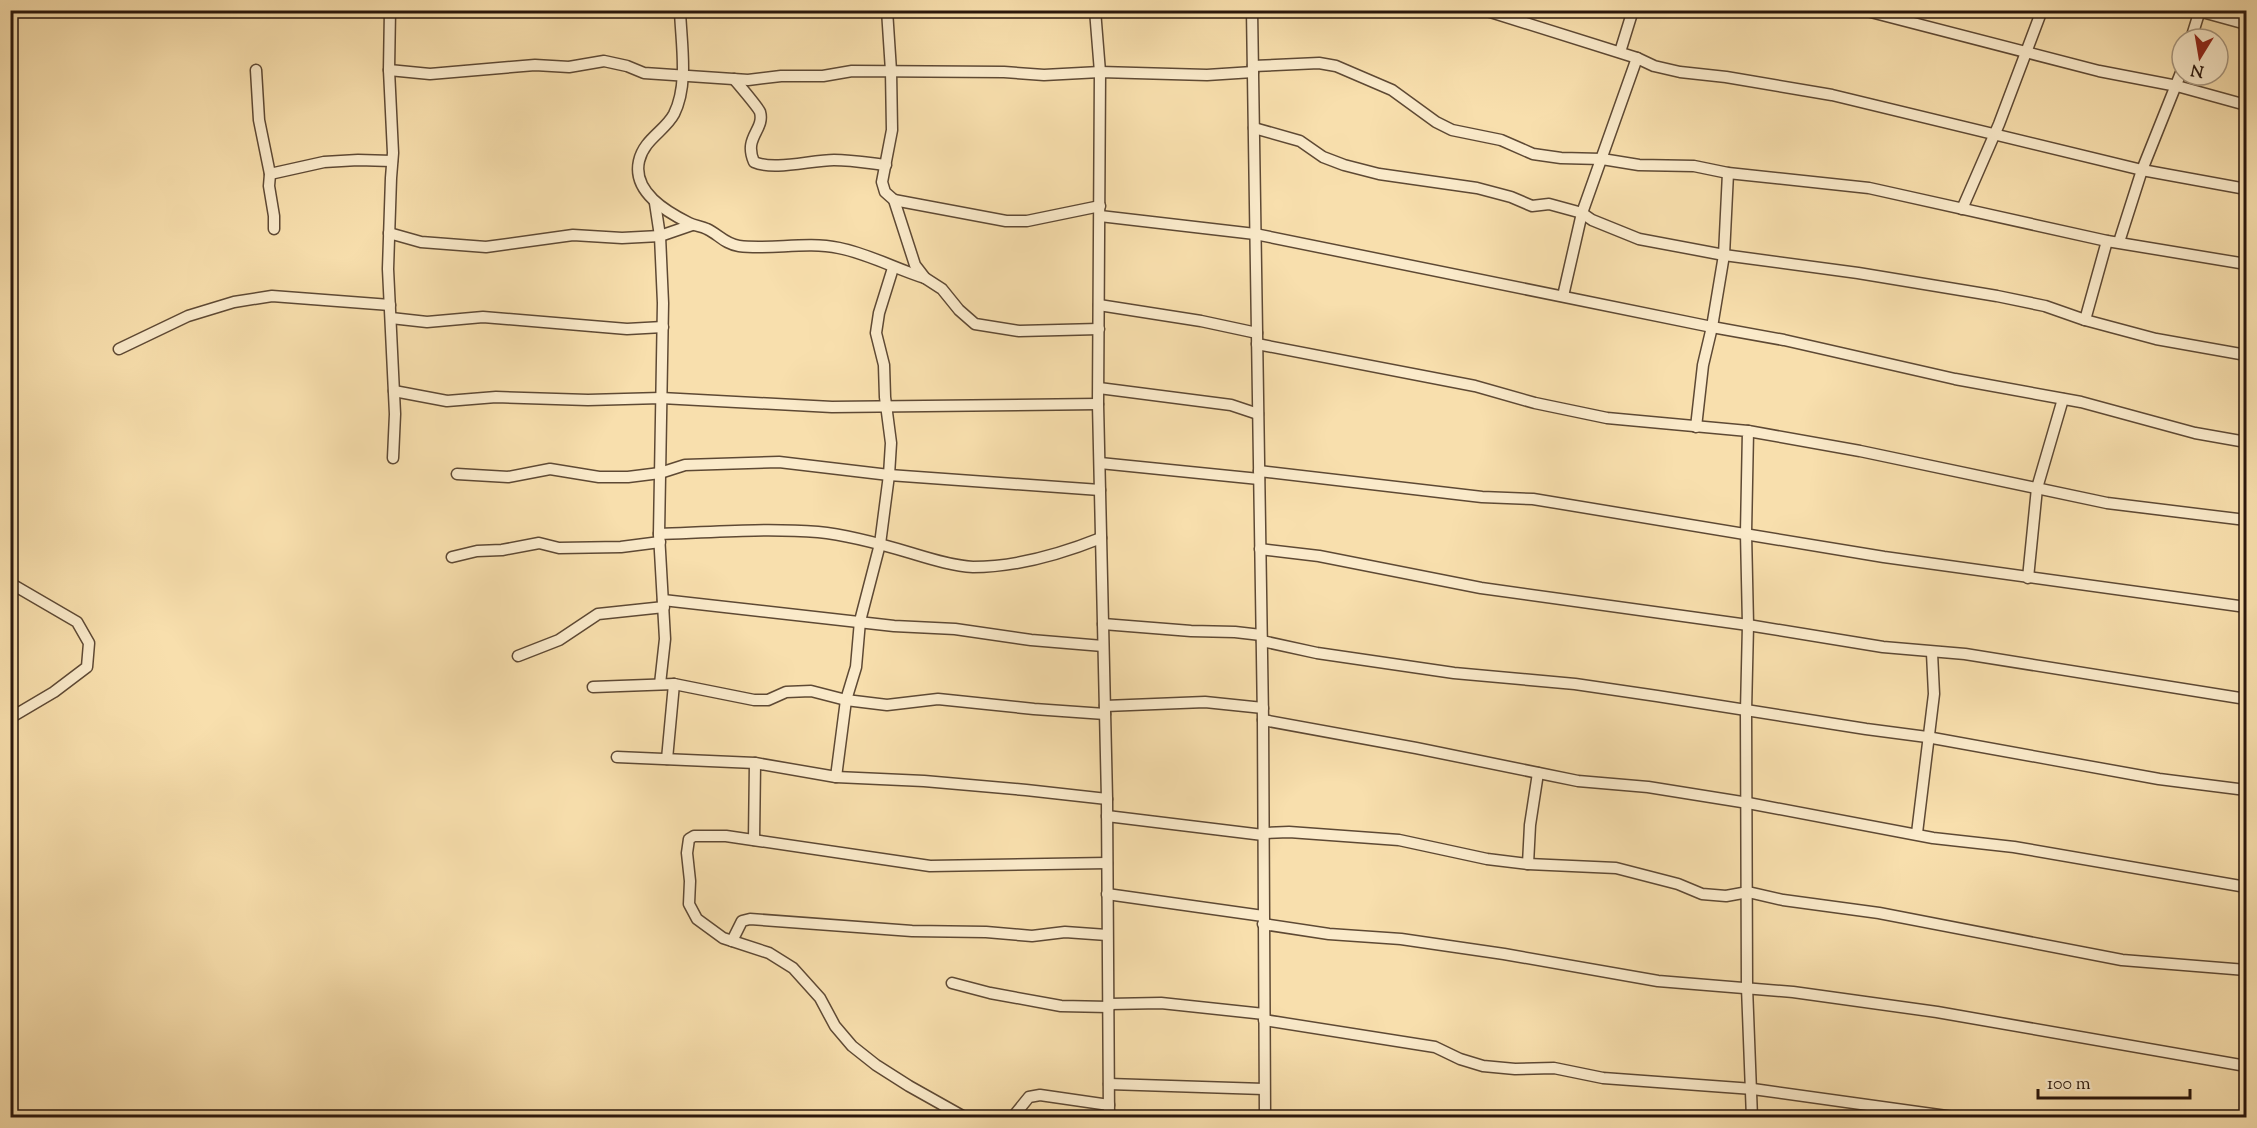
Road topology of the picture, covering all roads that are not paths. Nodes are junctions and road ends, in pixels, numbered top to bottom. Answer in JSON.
{"nodes":[{"id":1,"x":390,"y":10,"type":"edge"},
{"id":2,"x":680,"y":10,"type":"edge"},
{"id":3,"x":887,"y":10,"type":"edge"},
{"id":4,"x":1095,"y":10,"type":"edge"},
{"id":5,"x":1252,"y":10,"type":"edge"},
{"id":6,"x":1484,"y":10,"type":"edge"},
{"id":7,"x":1633,"y":10,"type":"edge"},
{"id":8,"x":1863,"y":10,"type":"edge"},
{"id":9,"x":2042,"y":10,"type":"edge"},
{"id":10,"x":2198,"y":11,"type":"edge"},
{"id":11,"x":2247,"y":24,"type":"edge"},
{"id":12,"x":2194,"y":27,"type":"edge"},
{"id":13,"x":2027,"y":51,"type":"junction"},
{"id":14,"x":1620,"y":52,"type":"junction"},
{"id":15,"x":1637,"y":58,"type":"junction"},
{"id":16,"x":1253,"y":69,"type":"junction"},
{"id":17,"x":256,"y":70,"type":"dead end"},
{"id":18,"x":389,"y":70,"type":"junction"},
{"id":19,"x":891,"y":71,"type":"junction"},
{"id":20,"x":1100,"y":72,"type":"junction"},
{"id":21,"x":683,"y":76,"type":"junction"},
{"id":22,"x":734,"y":79,"type":"junction"},
{"id":23,"x":2170,"y":85,"type":"edge"},
{"id":24,"x":2177,"y":87,"type":"edge"},
{"id":25,"x":2181,"y":87,"type":"edge"},
{"id":26,"x":2247,"y":105,"type":"edge"},
{"id":27,"x":1254,"y":128,"type":"junction"},
{"id":28,"x":1993,"y":135,"type":"junction"},
{"id":29,"x":1602,"y":159,"type":"junction"},
{"id":30,"x":392,"y":161,"type":"junction"},
{"id":31,"x":886,"y":165,"type":"junction"},
{"id":32,"x":2142,"y":170,"type":"junction"},
{"id":33,"x":1728,"y":173,"type":"junction"},
{"id":34,"x":270,"y":174,"type":"junction"},
{"id":35,"x":2247,"y":189,"type":"edge"},
{"id":36,"x":894,"y":201,"type":"junction"},
{"id":37,"x":655,"y":203,"type":"junction"},
{"id":38,"x":1962,"y":209,"type":"junction"},
{"id":39,"x":1100,"y":211,"type":"junction"},
{"id":40,"x":1582,"y":213,"type":"junction"},
{"id":41,"x":692,"y":225,"type":"junction"},
{"id":42,"x":274,"y":229,"type":"dead end"},
{"id":43,"x":389,"y":233,"type":"junction"},
{"id":44,"x":1255,"y":234,"type":"junction"},
{"id":45,"x":660,"y":236,"type":"junction"},
{"id":46,"x":2107,"y":241,"type":"junction"},
{"id":47,"x":2119,"y":242,"type":"junction"},
{"id":48,"x":1724,"y":255,"type":"junction"},
{"id":49,"x":2247,"y":264,"type":"edge"},
{"id":50,"x":893,"y":268,"type":"junction"},
{"id":51,"x":925,"y":278,"type":"junction"},
{"id":52,"x":1563,"y":296,"type":"junction"},
{"id":53,"x":390,"y":305,"type":"junction"},
{"id":54,"x":1099,"y":305,"type":"junction"},
{"id":55,"x":390,"y":318,"type":"junction"},
{"id":56,"x":2085,"y":320,"type":"junction"},
{"id":57,"x":663,"y":327,"type":"junction"},
{"id":58,"x":1712,"y":327,"type":"junction"},
{"id":59,"x":1099,"y":329,"type":"junction"},
{"id":60,"x":1257,"y":338,"type":"junction"},
{"id":61,"x":119,"y":350,"type":"dead end"},
{"id":62,"x":2247,"y":355,"type":"edge"},
{"id":63,"x":1099,"y":388,"type":"junction"},
{"id":64,"x":394,"y":391,"type":"junction"},
{"id":65,"x":661,"y":398,"type":"junction"},
{"id":66,"x":2063,"y":399,"type":"junction"},
{"id":67,"x":1098,"y":405,"type":"junction"},
{"id":68,"x":886,"y":408,"type":"junction"},
{"id":69,"x":1258,"y":414,"type":"junction"},
{"id":70,"x":1696,"y":427,"type":"junction"},
{"id":71,"x":1748,"y":431,"type":"junction"},
{"id":72,"x":2247,"y":442,"type":"edge"},
{"id":73,"x":393,"y":458,"type":"dead end"},
{"id":74,"x":1100,"y":463,"type":"junction"},
{"id":75,"x":660,"y":473,"type":"junction"},
{"id":76,"x":457,"y":474,"type":"dead end"},
{"id":77,"x":889,"y":475,"type":"junction"},
{"id":78,"x":1259,"y":475,"type":"junction"},
{"id":79,"x":2037,"y":488,"type":"junction"},
{"id":80,"x":1100,"y":490,"type":"junction"},
{"id":81,"x":2247,"y":520,"type":"edge"},
{"id":82,"x":1746,"y":533,"type":"junction"},
{"id":83,"x":659,"y":538,"type":"junction"},
{"id":84,"x":1101,"y":538,"type":"junction"},
{"id":85,"x":880,"y":544,"type":"junction"},
{"id":86,"x":1260,"y":549,"type":"junction"},
{"id":87,"x":452,"y":557,"type":"dead end"},
{"id":88,"x":2028,"y":578,"type":"junction"},
{"id":89,"x":10,"y":583,"type":"edge"},
{"id":90,"x":663,"y":603,"type":"junction"},
{"id":91,"x":2247,"y":607,"type":"edge"},
{"id":92,"x":860,"y":621,"type":"junction"},
{"id":93,"x":1103,"y":624,"type":"junction"},
{"id":94,"x":1748,"y":625,"type":"junction"},
{"id":95,"x":1262,"y":638,"type":"junction"},
{"id":96,"x":1103,"y":646,"type":"junction"},
{"id":97,"x":1932,"y":653,"type":"junction"},
{"id":98,"x":518,"y":656,"type":"dead end"},
{"id":99,"x":660,"y":684,"type":"junction"},
{"id":100,"x":674,"y":684,"type":"junction"},
{"id":101,"x":593,"y":687,"type":"dead end"},
{"id":102,"x":2247,"y":699,"type":"edge"},
{"id":103,"x":846,"y":700,"type":"junction"},
{"id":104,"x":1263,"y":708,"type":"junction"},
{"id":105,"x":1105,"y":710,"type":"junction"},
{"id":106,"x":1746,"y":711,"type":"junction"},
{"id":107,"x":10,"y":718,"type":"edge"},
{"id":108,"x":1263,"y":720,"type":"junction"},
{"id":109,"x":1927,"y":737,"type":"junction"},
{"id":110,"x":617,"y":757,"type":"dead end"},
{"id":111,"x":667,"y":759,"type":"junction"},
{"id":112,"x":755,"y":763,"type":"junction"},
{"id":113,"x":1538,"y":773,"type":"junction"},
{"id":114,"x":836,"y":777,"type":"junction"},
{"id":115,"x":2247,"y":790,"type":"edge"},
{"id":116,"x":1107,"y":800,"type":"junction"},
{"id":117,"x":1748,"y":803,"type":"junction"},
{"id":118,"x":1107,"y":816,"type":"junction"},
{"id":119,"x":1917,"y":833,"type":"junction"},
{"id":120,"x":1263,"y":834,"type":"junction"},
{"id":121,"x":754,"y":840,"type":"junction"},
{"id":122,"x":1107,"y":863,"type":"junction"},
{"id":123,"x":1528,"y":864,"type":"junction"},
{"id":124,"x":2247,"y":887,"type":"edge"},
{"id":125,"x":1748,"y":892,"type":"junction"},
{"id":126,"x":1107,"y":894,"type":"junction"},
{"id":127,"x":1263,"y":920,"type":"junction"},
{"id":128,"x":1107,"y":935,"type":"junction"},
{"id":129,"x":732,"y":941,"type":"junction"},
{"id":130,"x":2247,"y":970,"type":"edge"},
{"id":131,"x":952,"y":983,"type":"dead end"},
{"id":132,"x":1747,"y":987,"type":"junction"},
{"id":133,"x":1109,"y":1005,"type":"junction"},
{"id":134,"x":1264,"y":1017,"type":"junction"},
{"id":135,"x":2247,"y":1066,"type":"edge"},
{"id":136,"x":1109,"y":1084,"type":"junction"},
{"id":137,"x":1264,"y":1089,"type":"junction"},
{"id":138,"x":1753,"y":1089,"type":"junction"},
{"id":139,"x":1109,"y":1105,"type":"junction"},
{"id":140,"x":966,"y":1118,"type":"edge"},
{"id":141,"x":1012,"y":1118,"type":"edge"},
{"id":142,"x":1109,"y":1118,"type":"edge"},
{"id":143,"x":1264,"y":1118,"type":"edge"},
{"id":144,"x":1752,"y":1118,"type":"edge"},
{"id":145,"x":1961,"y":1118,"type":"edge"}],
"edges":[{"from":1,"to":18,"type":"street"},
{"from":2,"to":21,"type":"street"},
{"from":3,"to":19,"type":"street"},
{"from":4,"to":20,"type":"street"},
{"from":5,"to":16,"type":"street"},
{"from":6,"to":14,"type":"street"},
{"from":7,"to":14,"type":"street"},
{"from":8,"to":13,"type":"street"},
{"from":9,"to":13,"type":"street"},
{"from":10,"to":11,"type":"street"},
{"from":10,"to":12,"type":"street"},
{"from":13,"to":23,"type":"street"},
{"from":13,"to":28,"type":"street"},
{"from":14,"to":15,"type":"street"},
{"from":15,"to":28,"type":"street"},
{"from":15,"to":29,"type":"street"},
{"from":16,"to":20,"type":"street"},
{"from":16,"to":27,"type":"street"},
{"from":16,"to":29,"type":"street"},
{"from":17,"to":34,"type":"street"},
{"from":18,"to":21,"type":"street"},
{"from":18,"to":30,"type":"street"},
{"from":19,"to":20,"type":"street"},
{"from":19,"to":22,"type":"street"},
{"from":19,"to":31,"type":"street"},
{"from":20,"to":39,"type":"street"},
{"from":21,"to":22,"type":"street"},
{"from":21,"to":37,"type":"street"},
{"from":22,"to":31,"type":"street"},
{"from":24,"to":32,"type":"street"},
{"from":25,"to":26,"type":"street"},
{"from":27,"to":40,"type":"street"},
{"from":27,"to":44,"type":"street"},
{"from":28,"to":32,"type":"street"},
{"from":28,"to":38,"type":"street"},
{"from":29,"to":33,"type":"street"},
{"from":29,"to":40,"type":"street"},
{"from":30,"to":34,"type":"street"},
{"from":30,"to":43,"type":"street"},
{"from":31,"to":36,"type":"street"},
{"from":32,"to":35,"type":"street"},
{"from":32,"to":47,"type":"street"},
{"from":33,"to":38,"type":"street"},
{"from":33,"to":48,"type":"street"},
{"from":34,"to":42,"type":"street"},
{"from":36,"to":39,"type":"street"},
{"from":36,"to":51,"type":"street"},
{"from":37,"to":41,"type":"street"},
{"from":37,"to":45,"type":"street"},
{"from":38,"to":46,"type":"street"},
{"from":39,"to":44,"type":"street"},
{"from":39,"to":54,"type":"street"},
{"from":40,"to":48,"type":"street"},
{"from":40,"to":52,"type":"street"},
{"from":41,"to":45,"type":"street"},
{"from":41,"to":50,"type":"street"},
{"from":43,"to":45,"type":"street"},
{"from":43,"to":53,"type":"street"},
{"from":44,"to":52,"type":"street"},
{"from":44,"to":60,"type":"street"},
{"from":45,"to":57,"type":"street"},
{"from":46,"to":47,"type":"street"},
{"from":46,"to":56,"type":"street"},
{"from":47,"to":49,"type":"street"},
{"from":48,"to":56,"type":"street"},
{"from":48,"to":58,"type":"street"},
{"from":50,"to":51,"type":"street"},
{"from":50,"to":68,"type":"street"},
{"from":51,"to":59,"type":"street"},
{"from":52,"to":58,"type":"street"},
{"from":53,"to":55,"type":"street"},
{"from":53,"to":61,"type":"street"},
{"from":54,"to":59,"type":"street"},
{"from":54,"to":60,"type":"street"},
{"from":55,"to":57,"type":"street"},
{"from":55,"to":64,"type":"street"},
{"from":56,"to":62,"type":"street"},
{"from":57,"to":65,"type":"street"},
{"from":58,"to":66,"type":"street"},
{"from":58,"to":70,"type":"street"},
{"from":59,"to":63,"type":"street"},
{"from":60,"to":69,"type":"street"},
{"from":60,"to":70,"type":"street"},
{"from":63,"to":67,"type":"street"},
{"from":63,"to":69,"type":"street"},
{"from":64,"to":65,"type":"street"},
{"from":64,"to":73,"type":"street"},
{"from":65,"to":68,"type":"street"},
{"from":65,"to":75,"type":"street"},
{"from":66,"to":72,"type":"street"},
{"from":66,"to":79,"type":"street"},
{"from":67,"to":68,"type":"street"},
{"from":67,"to":74,"type":"street"},
{"from":68,"to":77,"type":"street"},
{"from":69,"to":78,"type":"street"},
{"from":70,"to":71,"type":"street"},
{"from":71,"to":79,"type":"street"},
{"from":71,"to":82,"type":"street"},
{"from":74,"to":78,"type":"street"},
{"from":74,"to":80,"type":"street"},
{"from":75,"to":76,"type":"street"},
{"from":75,"to":77,"type":"street"},
{"from":75,"to":83,"type":"street"},
{"from":77,"to":80,"type":"street"},
{"from":77,"to":85,"type":"street"},
{"from":78,"to":82,"type":"street"},
{"from":78,"to":86,"type":"street"},
{"from":79,"to":81,"type":"street"},
{"from":79,"to":88,"type":"street"},
{"from":80,"to":84,"type":"street"},
{"from":82,"to":88,"type":"street"},
{"from":82,"to":94,"type":"street"},
{"from":83,"to":85,"type":"street"},
{"from":83,"to":87,"type":"street"},
{"from":83,"to":90,"type":"street"},
{"from":84,"to":85,"type":"street"},
{"from":84,"to":93,"type":"street"},
{"from":85,"to":92,"type":"street"},
{"from":86,"to":94,"type":"street"},
{"from":86,"to":95,"type":"street"},
{"from":88,"to":91,"type":"street"},
{"from":89,"to":107,"type":"street"},
{"from":90,"to":92,"type":"street"},
{"from":90,"to":98,"type":"street"},
{"from":90,"to":99,"type":"street"},
{"from":92,"to":96,"type":"street"},
{"from":92,"to":103,"type":"street"},
{"from":93,"to":95,"type":"street"},
{"from":93,"to":96,"type":"street"},
{"from":94,"to":97,"type":"street"},
{"from":94,"to":106,"type":"street"},
{"from":95,"to":104,"type":"street"},
{"from":95,"to":106,"type":"street"},
{"from":96,"to":105,"type":"street"},
{"from":97,"to":102,"type":"street"},
{"from":97,"to":109,"type":"street"},
{"from":99,"to":100,"type":"street"},
{"from":99,"to":101,"type":"street"},
{"from":100,"to":103,"type":"street"},
{"from":100,"to":111,"type":"street"},
{"from":103,"to":105,"type":"street"},
{"from":103,"to":114,"type":"street"},
{"from":104,"to":105,"type":"street"},
{"from":104,"to":108,"type":"street"},
{"from":105,"to":116,"type":"street"},
{"from":106,"to":109,"type":"street"},
{"from":106,"to":117,"type":"street"},
{"from":108,"to":113,"type":"street"},
{"from":108,"to":120,"type":"street"},
{"from":109,"to":115,"type":"street"},
{"from":109,"to":119,"type":"street"},
{"from":110,"to":111,"type":"street"},
{"from":111,"to":112,"type":"street"},
{"from":112,"to":114,"type":"street"},
{"from":112,"to":121,"type":"street"},
{"from":113,"to":117,"type":"street"},
{"from":113,"to":123,"type":"street"},
{"from":114,"to":116,"type":"street"},
{"from":116,"to":118,"type":"street"},
{"from":117,"to":119,"type":"street"},
{"from":117,"to":125,"type":"street"},
{"from":118,"to":120,"type":"street"},
{"from":118,"to":122,"type":"street"},
{"from":119,"to":124,"type":"street"},
{"from":120,"to":123,"type":"street"},
{"from":120,"to":127,"type":"street"},
{"from":121,"to":122,"type":"street"},
{"from":121,"to":129,"type":"street"},
{"from":122,"to":126,"type":"street"},
{"from":123,"to":125,"type":"street"},
{"from":125,"to":130,"type":"street"},
{"from":125,"to":132,"type":"street"},
{"from":126,"to":127,"type":"street"},
{"from":126,"to":128,"type":"street"},
{"from":127,"to":132,"type":"street"},
{"from":127,"to":134,"type":"street"},
{"from":128,"to":129,"type":"street"},
{"from":128,"to":133,"type":"street"},
{"from":129,"to":140,"type":"street"},
{"from":131,"to":133,"type":"street"},
{"from":132,"to":135,"type":"street"},
{"from":132,"to":138,"type":"street"},
{"from":133,"to":134,"type":"street"},
{"from":133,"to":136,"type":"street"},
{"from":134,"to":137,"type":"street"},
{"from":134,"to":138,"type":"street"},
{"from":136,"to":137,"type":"street"},
{"from":136,"to":139,"type":"street"},
{"from":137,"to":143,"type":"street"},
{"from":138,"to":144,"type":"street"},
{"from":138,"to":145,"type":"street"},
{"from":139,"to":141,"type":"street"},
{"from":139,"to":142,"type":"street"}]}
